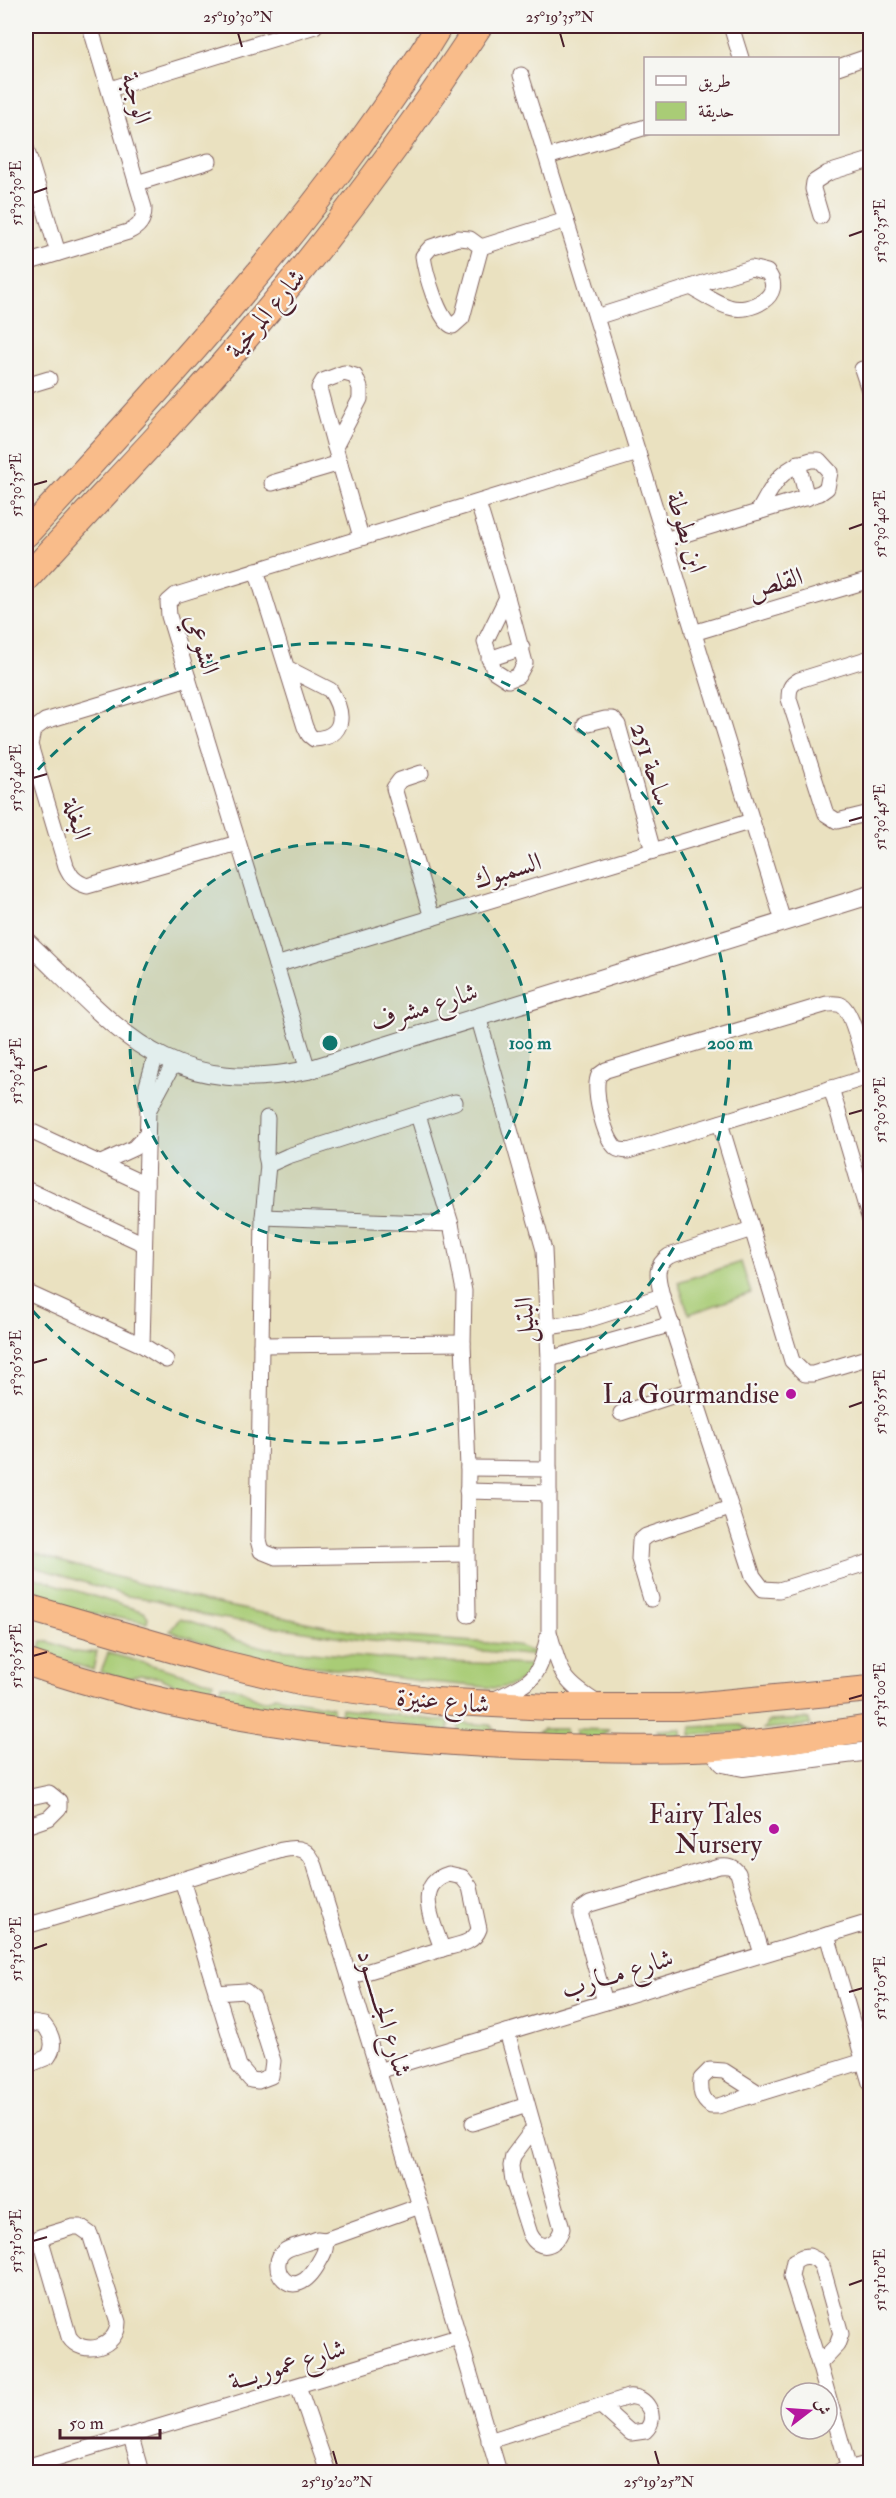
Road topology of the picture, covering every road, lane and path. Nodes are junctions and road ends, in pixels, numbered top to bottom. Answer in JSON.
{"nodes":[{"id":1,"x":90,"y":26,"type":"edge"},
{"id":2,"x":315,"y":26,"type":"edge"},
{"id":3,"x":439,"y":26,"type":"edge"},
{"id":4,"x":479,"y":26,"type":"edge"},
{"id":5,"x":731,"y":26,"type":"edge"},
{"id":6,"x":870,"y":56,"type":"edge"},
{"id":7,"x":741,"y":57,"type":"edge"},
{"id":8,"x":839,"y":66,"type":"edge"},
{"id":9,"x":521,"y":75,"type":"dead end"},
{"id":10,"x":110,"y":88,"type":"junction"},
{"id":11,"x":644,"y":127,"type":"edge"},
{"id":12,"x":27,"y":157,"type":"edge"},
{"id":13,"x":547,"y":157,"type":"junction"},
{"id":14,"x":870,"y":160,"type":"edge"},
{"id":15,"x":209,"y":161,"type":"dead end"},
{"id":16,"x":137,"y":183,"type":"junction"},
{"id":17,"x":821,"y":216,"type":"dead end"},
{"id":18,"x":566,"y":220,"type":"junction"},
{"id":19,"x":481,"y":247,"type":"junction"},
{"id":20,"x":58,"y":253,"type":"junction"},
{"id":21,"x":26,"y":263,"type":"edge"},
{"id":22,"x":691,"y":287,"type":"junction"},
{"id":23,"x":596,"y":317,"type":"junction"},
{"id":24,"x":862,"y":369,"type":"dead end"},
{"id":25,"x":49,"y":379,"type":"dead end"},
{"id":26,"x":26,"y":386,"type":"edge"},
{"id":27,"x":870,"y":393,"type":"edge"},
{"id":28,"x":335,"y":447,"type":"dead end"},
{"id":29,"x":638,"y":453,"type":"junction"},
{"id":30,"x":340,"y":463,"type":"junction"},
{"id":31,"x":798,"y":463,"type":"junction"},
{"id":32,"x":272,"y":483,"type":"dead end"},
{"id":33,"x":807,"y":498,"type":"junction"},
{"id":34,"x":478,"y":503,"type":"junction"},
{"id":35,"x":758,"y":512,"type":"junction"},
{"id":36,"x":26,"y":534,"type":"edge"},
{"id":37,"x":361,"y":537,"type":"junction"},
{"id":38,"x":665,"y":540,"type":"junction"},
{"id":39,"x":256,"y":570,"type":"junction"},
{"id":40,"x":26,"y":579,"type":"edge"},
{"id":41,"x":870,"y":580,"type":"edge"},
{"id":42,"x":507,"y":597,"type":"junction"},
{"id":43,"x":693,"y":633,"type":"junction"},
{"id":44,"x":522,"y":648,"type":"junction"},
{"id":45,"x":870,"y":658,"type":"edge"},
{"id":46,"x":489,"y":659,"type":"junction"},
{"id":47,"x":287,"y":668,"type":"junction"},
{"id":48,"x":189,"y":678,"type":"junction"},
{"id":49,"x":585,"y":724,"type":"dead end"},
{"id":50,"x":421,"y":773,"type":"dead end"},
{"id":51,"x":870,"y":813,"type":"edge"},
{"id":52,"x":752,"y":821,"type":"junction"},
{"id":53,"x":238,"y":843,"type":"junction"},
{"id":54,"x":653,"y":851,"type":"junction"},
{"id":55,"x":870,"y":895,"type":"edge"},
{"id":56,"x":432,"y":918,"type":"junction"},
{"id":57,"x":783,"y":921,"type":"junction"},
{"id":58,"x":26,"y":941,"type":"edge"},
{"id":59,"x":276,"y":965,"type":"junction"},
{"id":60,"x":478,"y":1016,"type":"junction"},
{"id":61,"x":156,"y":1055,"type":"junction"},
{"id":62,"x":174,"y":1064,"type":"junction"},
{"id":63,"x":308,"y":1070,"type":"junction"},
{"id":64,"x":869,"y":1077,"type":"edge"},
{"id":65,"x":831,"y":1088,"type":"junction"},
{"id":66,"x":455,"y":1102,"type":"dead end"},
{"id":67,"x":148,"y":1111,"type":"junction"},
{"id":68,"x":418,"y":1115,"type":"junction"},
{"id":69,"x":267,"y":1118,"type":"dead end"},
{"id":70,"x":720,"y":1123,"type":"junction"},
{"id":71,"x":26,"y":1129,"type":"edge"},
{"id":72,"x":147,"y":1134,"type":"junction"},
{"id":73,"x":99,"y":1164,"type":"junction"},
{"id":74,"x":268,"y":1166,"type":"junction"},
{"id":75,"x":146,"y":1185,"type":"junction"},
{"id":76,"x":26,"y":1189,"type":"edge"},
{"id":77,"x":263,"y":1217,"type":"junction"},
{"id":78,"x":870,"y":1220,"type":"edge"},
{"id":79,"x":451,"y":1224,"type":"junction"},
{"id":80,"x":752,"y":1229,"type":"junction"},
{"id":81,"x":144,"y":1244,"type":"junction"},
{"id":82,"x":26,"y":1292,"type":"edge"},
{"id":83,"x":662,"y":1296,"type":"junction"},
{"id":84,"x":581,"y":1322,"type":"junction"},
{"id":85,"x":672,"y":1324,"type":"junction"},
{"id":86,"x":548,"y":1327,"type":"junction"},
{"id":87,"x":463,"y":1343,"type":"junction"},
{"id":88,"x":261,"y":1345,"type":"junction"},
{"id":89,"x":142,"y":1346,"type":"junction"},
{"id":90,"x":585,"y":1348,"type":"junction"},
{"id":91,"x":870,"y":1357,"type":"edge"},
{"id":92,"x":549,"y":1359,"type":"junction"},
{"id":93,"x":166,"y":1360,"type":"dead end"},
{"id":94,"x":693,"y":1389,"type":"junction"},
{"id":95,"x":621,"y":1413,"type":"dead end"},
{"id":96,"x":468,"y":1468,"type":"junction"},
{"id":97,"x":549,"y":1469,"type":"junction"},
{"id":98,"x":467,"y":1491,"type":"junction"},
{"id":99,"x":549,"y":1493,"type":"junction"},
{"id":100,"x":730,"y":1508,"type":"junction"},
{"id":101,"x":467,"y":1554,"type":"junction"},
{"id":102,"x":870,"y":1562,"type":"edge"},
{"id":103,"x":651,"y":1599,"type":"dead end"},
{"id":104,"x":26,"y":1607,"type":"edge"},
{"id":105,"x":468,"y":1615,"type":"dead end"},
{"id":106,"x":549,"y":1632,"type":"junction"},
{"id":107,"x":26,"y":1662,"type":"edge"},
{"id":108,"x":870,"y":1689,"type":"edge"},
{"id":109,"x":482,"y":1705,"type":"junction"},
{"id":110,"x":603,"y":1707,"type":"junction"},
{"id":111,"x":870,"y":1728,"type":"edge"},
{"id":112,"x":710,"y":1747,"type":"junction"},
{"id":113,"x":870,"y":1751,"type":"edge"},
{"id":114,"x":26,"y":1798,"type":"edge"},
{"id":115,"x":26,"y":1826,"type":"edge"},
{"id":116,"x":182,"y":1880,"type":"junction"},
{"id":117,"x":870,"y":1922,"type":"edge"},
{"id":118,"x":26,"y":1926,"type":"edge"},
{"id":119,"x":827,"y":1935,"type":"junction"},
{"id":120,"x":442,"y":1949,"type":"junction"},
{"id":121,"x":762,"y":1954,"type":"junction"},
{"id":122,"x":349,"y":1977,"type":"junction"},
{"id":123,"x":216,"y":1993,"type":"junction"},
{"id":124,"x":605,"y":2002,"type":"junction"},
{"id":125,"x":26,"y":2028,"type":"edge"},
{"id":126,"x":507,"y":2032,"type":"junction"},
{"id":127,"x":864,"y":2061,"type":"junction"},
{"id":128,"x":26,"y":2066,"type":"edge"},
{"id":129,"x":378,"y":2071,"type":"junction"},
{"id":130,"x":870,"y":2084,"type":"edge"},
{"id":131,"x":757,"y":2092,"type":"dead end"},
{"id":132,"x":527,"y":2105,"type":"junction"},
{"id":133,"x":473,"y":2123,"type":"dead end"},
{"id":134,"x":534,"y":2128,"type":"junction"},
{"id":135,"x":420,"y":2206,"type":"junction"},
{"id":136,"x":33,"y":2239,"type":"edge"},
{"id":137,"x":325,"y":2240,"type":"dead end"},
{"id":138,"x":458,"y":2337,"type":"junction"},
{"id":139,"x":819,"y":2364,"type":"junction"},
{"id":140,"x":298,"y":2386,"type":"junction"},
{"id":141,"x":601,"y":2406,"type":"dead end"},
{"id":142,"x":131,"y":2437,"type":"junction"},
{"id":143,"x":489,"y":2440,"type":"junction"},
{"id":144,"x":870,"y":2463,"type":"edge"},
{"id":145,"x":26,"y":2467,"type":"edge"},
{"id":146,"x":843,"y":2471,"type":"edge"},
{"id":147,"x":141,"y":2472,"type":"edge"},
{"id":148,"x":328,"y":2472,"type":"edge"},
{"id":149,"x":499,"y":2472,"type":"edge"}],
"edges":[{"from":1,"to":10,"type":"street","name":"الوجبة"},
{"from":2,"to":10,"type":"street"},
{"from":3,"to":36,"type":"highway","name":"شارع المرخية"},
{"from":4,"to":40,"type":"highway","name":"شارع المرخية"},
{"from":5,"to":7,"type":"street"},
{"from":6,"to":8,"type":"street"},
{"from":9,"to":13,"type":"street","name":"ابن بطوطة"},
{"from":10,"to":16,"type":"street","name":"الوجبة"},
{"from":11,"to":13,"type":"street"},
{"from":12,"to":20,"type":"street"},
{"from":13,"to":18,"type":"street","name":"ابن بطوطة"},
{"from":14,"to":17,"type":"street"},
{"from":15,"to":16,"type":"street"},
{"from":16,"to":20,"type":"street","name":"الوجبة"},
{"from":18,"to":19,"type":"street"},
{"from":18,"to":23,"type":"street","name":"ابن بطوطة"},
{"from":19,"to":19,"type":"street"},
{"from":20,"to":21,"type":"street","name":"الوجبة"},
{"from":22,"to":22,"type":"street"},
{"from":22,"to":23,"type":"street"},
{"from":23,"to":29,"type":"street","name":"ابن بطوطة"},
{"from":24,"to":27,"type":"street"},
{"from":25,"to":26,"type":"street"},
{"from":28,"to":30,"type":"street"},
{"from":29,"to":34,"type":"street","name":"الشوعي"},
{"from":29,"to":38,"type":"street","name":"ابن بطوطة"},
{"from":30,"to":32,"type":"street"},
{"from":30,"to":37,"type":"street"},
{"from":31,"to":33,"type":"street"},
{"from":31,"to":33,"type":"street"},
{"from":31,"to":35,"type":"street"},
{"from":33,"to":35,"type":"street"},
{"from":34,"to":37,"type":"street","name":"الشوعي"},
{"from":34,"to":42,"type":"street"},
{"from":35,"to":38,"type":"street"},
{"from":37,"to":39,"type":"street","name":"الشوعي"},
{"from":38,"to":43,"type":"street","name":"ابن بطوطة"},
{"from":39,"to":47,"type":"street"},
{"from":39,"to":48,"type":"street","name":"الشوعي"},
{"from":41,"to":43,"type":"street","name":"القلص"},
{"from":42,"to":44,"type":"street"},
{"from":42,"to":46,"type":"street"},
{"from":43,"to":52,"type":"street","name":"ابن بطوطة"},
{"from":44,"to":46,"type":"street"},
{"from":44,"to":46,"type":"street"},
{"from":45,"to":51,"type":"street"},
{"from":47,"to":47,"type":"street"},
{"from":48,"to":53,"type":"street","name":"الشوعي"},
{"from":48,"to":53,"type":"street","name":"البغلة"},
{"from":49,"to":54,"type":"street","name":"ساحة 251"},
{"from":50,"to":56,"type":"street"},
{"from":52,"to":54,"type":"street","name":"السمبوك"},
{"from":52,"to":57,"type":"street","name":"ابن بطوطة"},
{"from":53,"to":59,"type":"street","name":"الشوعي"},
{"from":54,"to":56,"type":"street","name":"السمبوك"},
{"from":55,"to":57,"type":"street","name":"شارع مشرف"},
{"from":56,"to":59,"type":"street","name":"السمبوك"},
{"from":57,"to":60,"type":"street","name":"شارع مشرف"},
{"from":58,"to":61,"type":"street","name":"شارع مشرف"},
{"from":59,"to":63,"type":"street","name":"الشوعي"},
{"from":60,"to":63,"type":"street","name":"شارع مشرف"},
{"from":60,"to":86,"type":"street","name":"البتيل"},
{"from":61,"to":62,"type":"street","name":"شارع مشرف"},
{"from":61,"to":67,"type":"street"},
{"from":62,"to":63,"type":"street","name":"شارع مشرف"},
{"from":62,"to":67,"type":"street"},
{"from":64,"to":65,"type":"street"},
{"from":64,"to":70,"type":"street"},
{"from":65,"to":70,"type":"street"},
{"from":65,"to":78,"type":"street"},
{"from":66,"to":68,"type":"street"},
{"from":67,"to":72,"type":"street"},
{"from":68,"to":74,"type":"street"},
{"from":68,"to":79,"type":"street"},
{"from":69,"to":74,"type":"street"},
{"from":70,"to":80,"type":"street"},
{"from":71,"to":73,"type":"street"},
{"from":72,"to":73,"type":"street"},
{"from":72,"to":75,"type":"street"},
{"from":73,"to":75,"type":"street"},
{"from":74,"to":77,"type":"street"},
{"from":75,"to":81,"type":"street"},
{"from":76,"to":81,"type":"street"},
{"from":77,"to":79,"type":"street"},
{"from":77,"to":88,"type":"street"},
{"from":79,"to":87,"type":"street"},
{"from":80,"to":83,"type":"street"},
{"from":80,"to":91,"type":"street"},
{"from":81,"to":89,"type":"street"},
{"from":82,"to":89,"type":"street"},
{"from":83,"to":84,"type":"street"},
{"from":83,"to":85,"type":"street"},
{"from":84,"to":86,"type":"street"},
{"from":84,"to":90,"type":"street"},
{"from":85,"to":90,"type":"street"},
{"from":85,"to":94,"type":"street"},
{"from":86,"to":92,"type":"street","name":"البتيل"},
{"from":87,"to":88,"type":"street"},
{"from":87,"to":96,"type":"street"},
{"from":88,"to":101,"type":"street"},
{"from":89,"to":93,"type":"street"},
{"from":90,"to":92,"type":"street"},
{"from":92,"to":97,"type":"street","name":"البتيل"},
{"from":94,"to":95,"type":"street"},
{"from":94,"to":100,"type":"street"},
{"from":96,"to":97,"type":"street"},
{"from":96,"to":98,"type":"street"},
{"from":97,"to":99,"type":"street","name":"البتيل"},
{"from":98,"to":99,"type":"street"},
{"from":98,"to":101,"type":"street"},
{"from":99,"to":106,"type":"street","name":"البتيل"},
{"from":100,"to":102,"type":"street"},
{"from":100,"to":103,"type":"street"},
{"from":101,"to":105,"type":"street"},
{"from":104,"to":109,"type":"highway","name":"شارع عنيزة"},
{"from":106,"to":109,"type":"street","name":"البتيل"},
{"from":106,"to":110,"type":"street","name":"البتيل"},
{"from":107,"to":112,"type":"highway","name":"شارع عنيزة"},
{"from":108,"to":110,"type":"highway","name":"شارع عنيزة"},
{"from":109,"to":110,"type":"highway","name":"شارع عنيزة"},
{"from":111,"to":112,"type":"highway","name":"شارع عنيزة"},
{"from":112,"to":113,"type":"street"},
{"from":114,"to":115,"type":"street"},
{"from":116,"to":118,"type":"street","name":"شارع الجــــــــود"},
{"from":116,"to":122,"type":"street","name":"شارع الجــــــــود"},
{"from":116,"to":123,"type":"street"},
{"from":117,"to":119,"type":"street","name":"شارع مـــارب"},
{"from":119,"to":121,"type":"street","name":"شارع مـــارب"},
{"from":119,"to":127,"type":"street"},
{"from":120,"to":120,"type":"street"},
{"from":120,"to":122,"type":"street"},
{"from":121,"to":124,"type":"street","name":"شارع مـــارب"},
{"from":121,"to":124,"type":"street"},
{"from":122,"to":129,"type":"street","name":"شارع الجــــــــود"},
{"from":123,"to":123,"type":"street"},
{"from":124,"to":126,"type":"street","name":"شارع مـــارب"},
{"from":125,"to":128,"type":"street"},
{"from":126,"to":129,"type":"street","name":"شارع مـــارب"},
{"from":126,"to":132,"type":"street"},
{"from":127,"to":130,"type":"street"},
{"from":127,"to":131,"type":"street"},
{"from":129,"to":135,"type":"street","name":"شارع الجــــــــود"},
{"from":132,"to":133,"type":"street"},
{"from":132,"to":134,"type":"street"},
{"from":134,"to":134,"type":"street"},
{"from":135,"to":137,"type":"street"},
{"from":135,"to":138,"type":"street","name":"شارع الجــــــــود"},
{"from":136,"to":136,"type":"street"},
{"from":138,"to":140,"type":"street","name":"شارع عموريـــة"},
{"from":138,"to":143,"type":"street","name":"شارع الجــــــــود"},
{"from":139,"to":139,"type":"street"},
{"from":139,"to":146,"type":"street"},
{"from":140,"to":142,"type":"street","name":"شارع عموريـــة"},
{"from":140,"to":148,"type":"street"},
{"from":141,"to":143,"type":"street"},
{"from":142,"to":145,"type":"street","name":"شارع عموريـــة"},
{"from":142,"to":147,"type":"street"},
{"from":143,"to":149,"type":"street","name":"شارع الجــــــــود"},
{"from":144,"to":146,"type":"street"}]}
